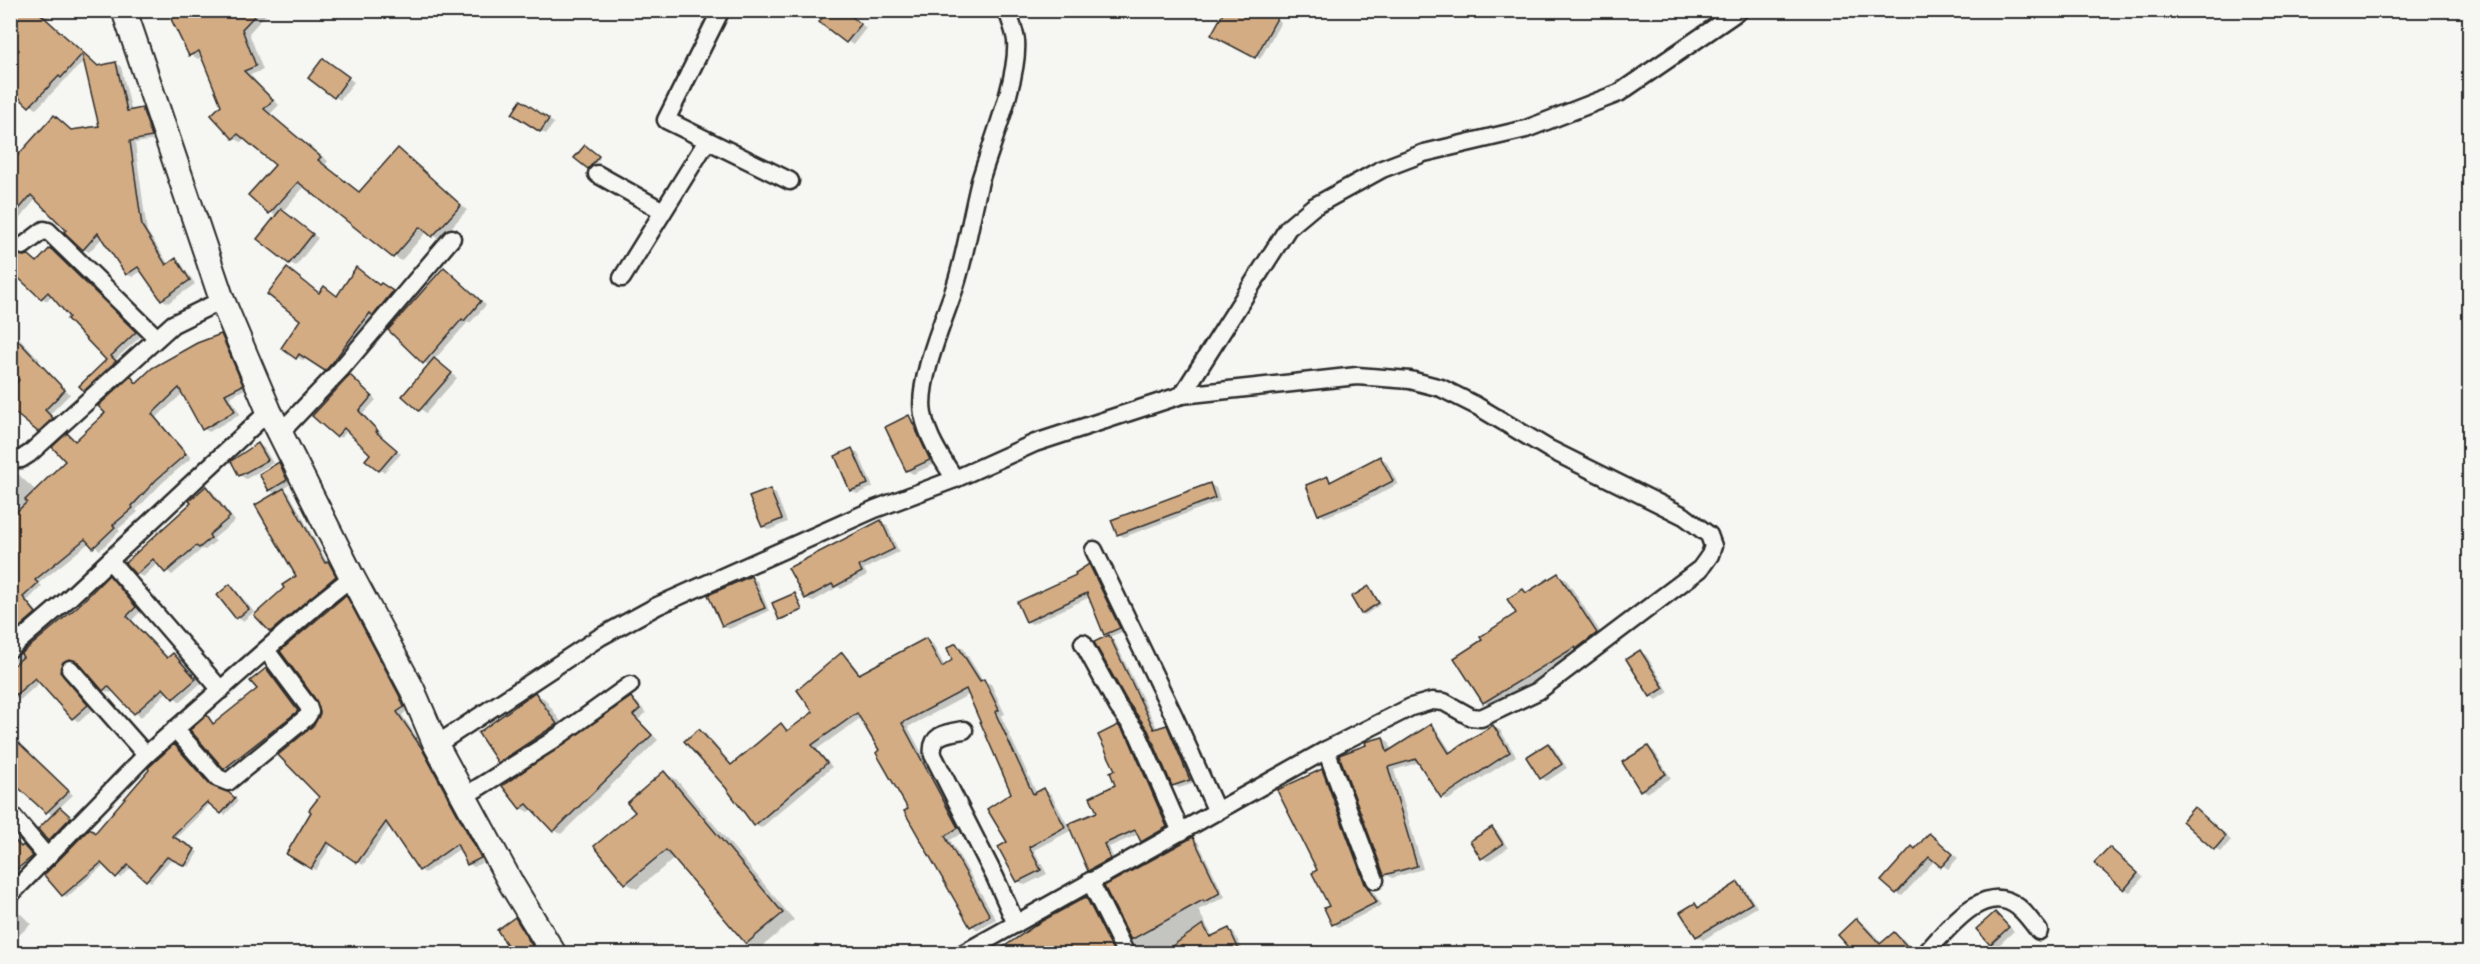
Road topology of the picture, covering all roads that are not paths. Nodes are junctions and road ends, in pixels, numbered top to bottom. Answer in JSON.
{"nodes":[{"id":1,"x":124,"y":10,"type":"edge"},
{"id":2,"x":721,"y":10,"type":"edge"},
{"id":3,"x":1007,"y":10,"type":"edge"},
{"id":4,"x":1740,"y":10,"type":"edge"},
{"id":5,"x":707,"y":141,"type":"junction"},
{"id":6,"x":597,"y":174,"type":"dead end"},
{"id":7,"x":790,"y":181,"type":"dead end"},
{"id":8,"x":663,"y":211,"type":"junction"},
{"id":9,"x":452,"y":238,"type":"dead end"},
{"id":10,"x":23,"y":246,"type":"dead end"},
{"id":11,"x":622,"y":278,"type":"dead end"},
{"id":12,"x":222,"y":300,"type":"junction"},
{"id":13,"x":157,"y":338,"type":"junction"},
{"id":14,"x":1182,"y":395,"type":"junction"},
{"id":15,"x":269,"y":411,"type":"junction"},
{"id":16,"x":280,"y":433,"type":"junction"},
{"id":17,"x":10,"y":459,"type":"edge"},
{"id":18,"x":955,"y":479,"type":"junction"},
{"id":19,"x":1094,"y":550,"type":"dead end"},
{"id":20,"x":110,"y":561,"type":"junction"},
{"id":21,"x":352,"y":577,"type":"junction"},
{"id":22,"x":1083,"y":643,"type":"dead end"},
{"id":23,"x":10,"y":649,"type":"edge"},
{"id":24,"x":266,"y":650,"type":"junction"},
{"id":25,"x":70,"y":669,"type":"dead end"},
{"id":26,"x":630,"y":685,"type":"dead end"},
{"id":27,"x":221,"y":690,"type":"junction"},
{"id":28,"x":175,"y":729,"type":"junction"},
{"id":29,"x":964,"y":730,"type":"dead end"},
{"id":30,"x":436,"y":746,"type":"junction"},
{"id":31,"x":1326,"y":750,"type":"junction"},
{"id":32,"x":146,"y":755,"type":"junction"},
{"id":33,"x":465,"y":796,"type":"junction"},
{"id":34,"x":1217,"y":812,"type":"junction"},
{"id":35,"x":10,"y":813,"type":"edge"},
{"id":36,"x":1181,"y":832,"type":"junction"},
{"id":37,"x":47,"y":857,"type":"junction"},
{"id":38,"x":1375,"y":880,"type":"dead end"},
{"id":39,"x":1090,"y":881,"type":"junction"},
{"id":40,"x":10,"y":895,"type":"edge"},
{"id":41,"x":1016,"y":924,"type":"junction"},
{"id":42,"x":2039,"y":931,"type":"dead end"},
{"id":43,"x":554,"y":954,"type":"edge"},
{"id":44,"x":962,"y":954,"type":"edge"},
{"id":45,"x":1126,"y":954,"type":"edge"},
{"id":46,"x":1925,"y":954,"type":"edge"}],
"edges":[{"from":1,"to":12,"type":"main road"},
{"from":2,"to":5,"type":"street"},
{"from":3,"to":18,"type":"street"},
{"from":4,"to":14,"type":"street"},
{"from":5,"to":7,"type":"street"},
{"from":5,"to":8,"type":"street"},
{"from":6,"to":8,"type":"street"},
{"from":8,"to":11,"type":"street"},
{"from":9,"to":16,"type":"street"},
{"from":10,"to":13,"type":"street"},
{"from":12,"to":13,"type":"street"},
{"from":12,"to":15,"type":"main road"},
{"from":13,"to":17,"type":"street"},
{"from":14,"to":18,"type":"street"},
{"from":14,"to":31,"type":"street"},
{"from":15,"to":16,"type":"main road"},
{"from":15,"to":20,"type":"street"},
{"from":16,"to":21,"type":"main road"},
{"from":18,"to":30,"type":"street"},
{"from":19,"to":34,"type":"street"},
{"from":20,"to":23,"type":"street"},
{"from":20,"to":27,"type":"street"},
{"from":21,"to":24,"type":"street"},
{"from":21,"to":30,"type":"main road"},
{"from":22,"to":36,"type":"street"},
{"from":24,"to":27,"type":"street"},
{"from":24,"to":28,"type":"street"},
{"from":25,"to":32,"type":"street"},
{"from":26,"to":33,"type":"street"},
{"from":27,"to":28,"type":"street"},
{"from":28,"to":32,"type":"street"},
{"from":29,"to":41,"type":"street"},
{"from":30,"to":33,"type":"main road"},
{"from":31,"to":34,"type":"street"},
{"from":31,"to":38,"type":"street"},
{"from":32,"to":37,"type":"street"},
{"from":33,"to":43,"type":"main road"},
{"from":34,"to":36,"type":"street"},
{"from":35,"to":37,"type":"street"},
{"from":36,"to":39,"type":"street"},
{"from":37,"to":40,"type":"street"},
{"from":39,"to":41,"type":"street"},
{"from":39,"to":45,"type":"street"},
{"from":41,"to":44,"type":"street"},
{"from":42,"to":46,"type":"street"}]}
